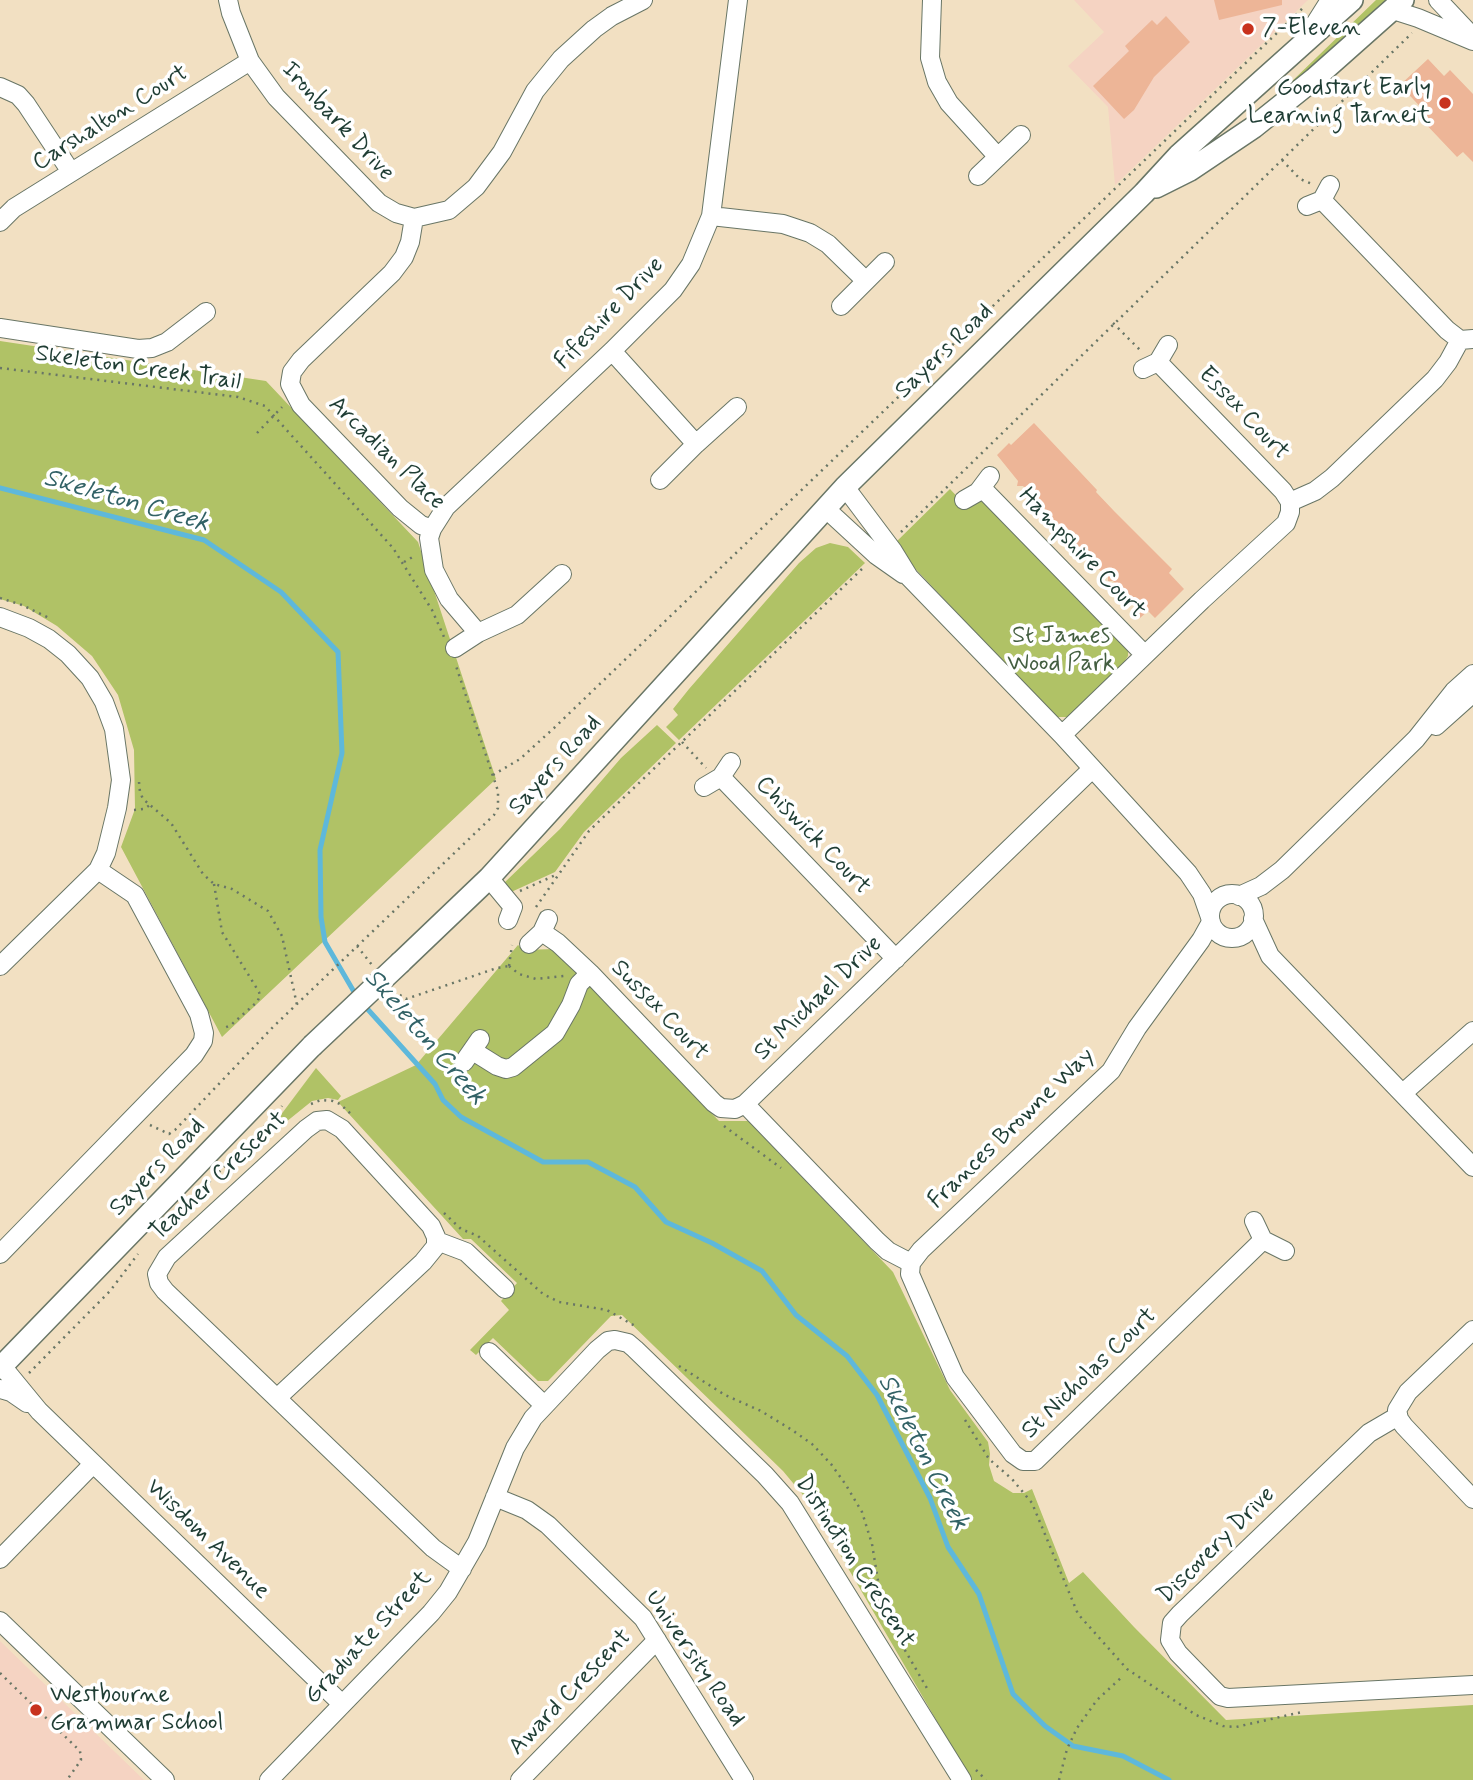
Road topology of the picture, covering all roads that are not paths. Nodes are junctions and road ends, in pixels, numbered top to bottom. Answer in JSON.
{"nodes":[{"id":1,"x":228,"y":0,"type":"edge"},
{"id":2,"x":643,"y":0,"type":"edge"},
{"id":3,"x":738,"y":0,"type":"edge"},
{"id":4,"x":932,"y":0,"type":"edge"},
{"id":5,"x":1330,"y":0,"type":"edge"},
{"id":6,"x":1352,"y":0,"type":"edge"},
{"id":7,"x":1438,"y":0,"type":"edge"},
{"id":8,"x":1398,"y":5,"type":"edge"},
{"id":9,"x":1473,"y":39,"type":"edge"},
{"id":10,"x":1302,"y":45,"type":"junction"},
{"id":11,"x":250,"y":61,"type":"junction"},
{"id":12,"x":0,"y":87,"type":"edge"},
{"id":13,"x":1021,"y":135,"type":"dead end"},
{"id":14,"x":998,"y":157,"type":"junction"},
{"id":15,"x":71,"y":173,"type":"junction"},
{"id":16,"x":978,"y":176,"type":"dead end"},
{"id":17,"x":1150,"y":186,"type":"junction"},
{"id":18,"x":1321,"y":196,"type":"road end"},
{"id":19,"x":711,"y":216,"type":"junction"},
{"id":20,"x":414,"y":218,"type":"junction"},
{"id":21,"x":0,"y":222,"type":"edge"},
{"id":22,"x":885,"y":262,"type":"dead end"},
{"id":23,"x":866,"y":281,"type":"junction"},
{"id":24,"x":841,"y":306,"type":"dead end"},
{"id":25,"x":206,"y":312,"type":"dead end"},
{"id":26,"x":0,"y":328,"type":"edge"},
{"id":27,"x":1466,"y":340,"type":"edge"},
{"id":28,"x":1168,"y":345,"type":"dead end"},
{"id":29,"x":612,"y":351,"type":"junction"},
{"id":30,"x":737,"y":407,"type":"dead end"},
{"id":31,"x":696,"y":444,"type":"junction"},
{"id":32,"x":660,"y":480,"type":"dead end"},
{"id":33,"x":845,"y":487,"type":"junction"},
{"id":34,"x":964,"y":500,"type":"dead end"},
{"id":35,"x":1290,"y":502,"type":"junction"},
{"id":36,"x":825,"y":508,"type":"junction"},
{"id":37,"x":432,"y":529,"type":"junction"},
{"id":38,"x":882,"y":550,"type":"junction"},
{"id":39,"x":562,"y":574,"type":"dead end"},
{"id":40,"x":1,"y":619,"type":"edge"},
{"id":41,"x":478,"y":633,"type":"junction"},
{"id":42,"x":452,"y":651,"type":"road end"},
{"id":43,"x":1145,"y":655,"type":"junction"},
{"id":44,"x":1473,"y":674,"type":"edge"},
{"id":45,"x":1473,"y":693,"type":"edge"},
{"id":46,"x":1062,"y":735,"type":"junction"},
{"id":47,"x":1416,"y":739,"type":"junction"},
{"id":48,"x":1092,"y":769,"type":"junction"},
{"id":49,"x":718,"y":777,"type":"road end"},
{"id":50,"x":98,"y":870,"type":"junction"},
{"id":51,"x":1282,"y":870,"type":"junction"},
{"id":52,"x":1188,"y":873,"type":"junction"},
{"id":53,"x":489,"y":878,"type":"junction"},
{"id":54,"x":1236,"y":895,"type":"junction"},
{"id":55,"x":1253,"y":916,"type":"junction"},
{"id":56,"x":508,"y":920,"type":"dead end"},
{"id":57,"x":1210,"y":920,"type":"junction"},
{"id":58,"x":533,"y":929,"type":"road end"},
{"id":59,"x":1230,"y":938,"type":"junction"},
{"id":60,"x":1270,"y":956,"type":"junction"},
{"id":61,"x":1189,"y":957,"type":"junction"},
{"id":62,"x":896,"y":959,"type":"junction"},
{"id":63,"x":0,"y":966,"type":"edge"},
{"id":64,"x":590,"y":973,"type":"junction"},
{"id":65,"x":1473,"y":1031,"type":"edge"},
{"id":66,"x":472,"y":1051,"type":"dead end"},
{"id":67,"x":1403,"y":1093,"type":"junction"},
{"id":68,"x":745,"y":1104,"type":"junction"},
{"id":69,"x":1473,"y":1167,"type":"edge"},
{"id":70,"x":1254,"y":1221,"type":"dead end"},
{"id":71,"x":1263,"y":1240,"type":"junction"},
{"id":72,"x":437,"y":1241,"type":"junction"},
{"id":73,"x":1285,"y":1251,"type":"dead end"},
{"id":74,"x":0,"y":1254,"type":"edge"},
{"id":75,"x":911,"y":1263,"type":"junction"},
{"id":76,"x":505,"y":1289,"type":"dead end"},
{"id":77,"x":1473,"y":1330,"type":"edge"},
{"id":78,"x":615,"y":1340,"type":"joint"},
{"id":79,"x":489,"y":1352,"type":"dead end"},
{"id":80,"x":1,"y":1367,"type":"edge"},
{"id":81,"x":0,"y":1390,"type":"edge"},
{"id":82,"x":277,"y":1398,"type":"junction"},
{"id":83,"x":544,"y":1405,"type":"junction"},
{"id":84,"x":39,"y":1411,"type":"junction"},
{"id":85,"x":1398,"y":1416,"type":"junction"},
{"id":86,"x":93,"y":1464,"type":"junction"},
{"id":87,"x":495,"y":1497,"type":"junction"},
{"id":88,"x":1473,"y":1499,"type":"edge"},
{"id":89,"x":0,"y":1559,"type":"edge"},
{"id":90,"x":463,"y":1569,"type":"junction"},
{"id":91,"x":0,"y":1621,"type":"edge"},
{"id":92,"x":657,"y":1640,"type":"junction"},
{"id":93,"x":1473,"y":1685,"type":"edge"},
{"id":94,"x":342,"y":1704,"type":"junction"},
{"id":95,"x":165,"y":1780,"type":"edge"},
{"id":96,"x":269,"y":1780,"type":"edge"},
{"id":97,"x":520,"y":1780,"type":"edge"},
{"id":98,"x":744,"y":1780,"type":"edge"},
{"id":99,"x":962,"y":1780,"type":"edge"}],
"edges":[{"from":1,"to":11,"type":"street","name":"Ironbark Drive"},
{"from":2,"to":20,"type":"street"},
{"from":3,"to":19,"type":"street","name":"Fifeshire Drive"},
{"from":4,"to":14,"type":"street"},
{"from":5,"to":10,"type":"street"},
{"from":6,"to":10,"type":"main road","name":"Sayers Road"},
{"from":7,"to":9,"type":"street"},
{"from":8,"to":9,"type":"street"},
{"from":8,"to":17,"type":"main road","name":"Sayers Road"},
{"from":10,"to":17,"type":"main road","name":"Sayers Road"},
{"from":11,"to":15,"type":"street","name":"Carshalton Court"},
{"from":11,"to":20,"type":"street","name":"Ironbark Drive"},
{"from":12,"to":15,"type":"street"},
{"from":13,"to":14,"type":"street"},
{"from":14,"to":16,"type":"street"},
{"from":15,"to":21,"type":"street","name":"Carshalton Court"},
{"from":17,"to":33,"type":"main road","name":"Sayers Road"},
{"from":18,"to":27,"type":"street"},
{"from":19,"to":23,"type":"street"},
{"from":19,"to":29,"type":"street","name":"Fifeshire Drive"},
{"from":20,"to":37,"type":"street","name":"Arcadian Place"},
{"from":22,"to":23,"type":"street"},
{"from":23,"to":24,"type":"street"},
{"from":25,"to":26,"type":"street"},
{"from":27,"to":35,"type":"street"},
{"from":28,"to":35,"type":"street","name":"Essex Court"},
{"from":29,"to":31,"type":"street"},
{"from":29,"to":37,"type":"street","name":"Fifeshire Drive"},
{"from":30,"to":31,"type":"street"},
{"from":31,"to":32,"type":"street"},
{"from":33,"to":36,"type":"main road","name":"Sayers Road"},
{"from":33,"to":38,"type":"street"},
{"from":34,"to":43,"type":"street","name":"Hampshire Court"},
{"from":35,"to":43,"type":"street"},
{"from":36,"to":38,"type":"street"},
{"from":36,"to":53,"type":"main road","name":"Sayers Road"},
{"from":37,"to":41,"type":"street","name":"Arcadian Place"},
{"from":38,"to":46,"type":"street"},
{"from":39,"to":41,"type":"street"},
{"from":40,"to":50,"type":"street"},
{"from":41,"to":42,"type":"street"},
{"from":43,"to":46,"type":"street"},
{"from":44,"to":47,"type":"street"},
{"from":45,"to":47,"type":"street"},
{"from":46,"to":48,"type":"street"},
{"from":47,"to":51,"type":"street"},
{"from":48,"to":52,"type":"street"},
{"from":48,"to":62,"type":"street","name":"St Michael Drive"},
{"from":49,"to":62,"type":"street","name":"Chiswick Court"},
{"from":50,"to":63,"type":"street"},
{"from":50,"to":74,"type":"street"},
{"from":51,"to":54,"type":"street"},
{"from":51,"to":55,"type":"street"},
{"from":52,"to":54,"type":"street"},
{"from":52,"to":57,"type":"street"},
{"from":53,"to":56,"type":"street"},
{"from":53,"to":80,"type":"main road","name":"Sayers Road","bridge":true},
{"from":54,"to":55,"type":"street"},
{"from":54,"to":57,"type":"street"},
{"from":55,"to":59,"type":"street"},
{"from":55,"to":60,"type":"street"},
{"from":57,"to":59,"type":"street"},
{"from":57,"to":61,"type":"street","name":"Frances Browne Way"},
{"from":58,"to":64,"type":"street","name":"Sussex Court"},
{"from":59,"to":60,"type":"street"},
{"from":59,"to":61,"type":"street","name":"Frances Browne Way"},
{"from":60,"to":67,"type":"street"},
{"from":61,"to":75,"type":"street","name":"Frances Browne Way"},
{"from":62,"to":68,"type":"street","name":"St Michael Drive"},
{"from":64,"to":66,"type":"street"},
{"from":64,"to":68,"type":"street","name":"Sussex Court"},
{"from":65,"to":67,"type":"street"},
{"from":67,"to":69,"type":"street"},
{"from":68,"to":75,"type":"street"},
{"from":70,"to":71,"type":"street"},
{"from":71,"to":73,"type":"street"},
{"from":71,"to":75,"type":"street","name":"St Nicholas Court"},
{"from":72,"to":76,"type":"street"},
{"from":72,"to":82,"type":"street"},
{"from":72,"to":82,"type":"street","name":"Teacher Crescent"},
{"from":77,"to":85,"type":"street"},
{"from":78,"to":83,"type":"street","name":"Graduate Street"},
{"from":78,"to":99,"type":"street","name":"Distinction Crescent"},
{"from":79,"to":83,"type":"street"},
{"from":80,"to":84,"type":"street","name":"Wisdom Avenue"},
{"from":81,"to":84,"type":"street","name":"Wisdom Avenue"},
{"from":82,"to":90,"type":"street","name":"Teacher Crescent"},
{"from":83,"to":87,"type":"street","name":"Graduate Street"},
{"from":84,"to":86,"type":"street","name":"Wisdom Avenue"},
{"from":85,"to":88,"type":"street"},
{"from":85,"to":93,"type":"street","name":"Discovery Drive"},
{"from":86,"to":89,"type":"street"},
{"from":86,"to":94,"type":"street","name":"Wisdom Avenue"},
{"from":87,"to":90,"type":"street","name":"Graduate Street"},
{"from":87,"to":92,"type":"street","name":"University Road"},
{"from":90,"to":94,"type":"street","name":"Graduate Street"},
{"from":91,"to":95,"type":"street"},
{"from":92,"to":97,"type":"street","name":"Award Crescent"},
{"from":92,"to":98,"type":"street","name":"University Road"},
{"from":94,"to":96,"type":"street","name":"Graduate Street"}]}
